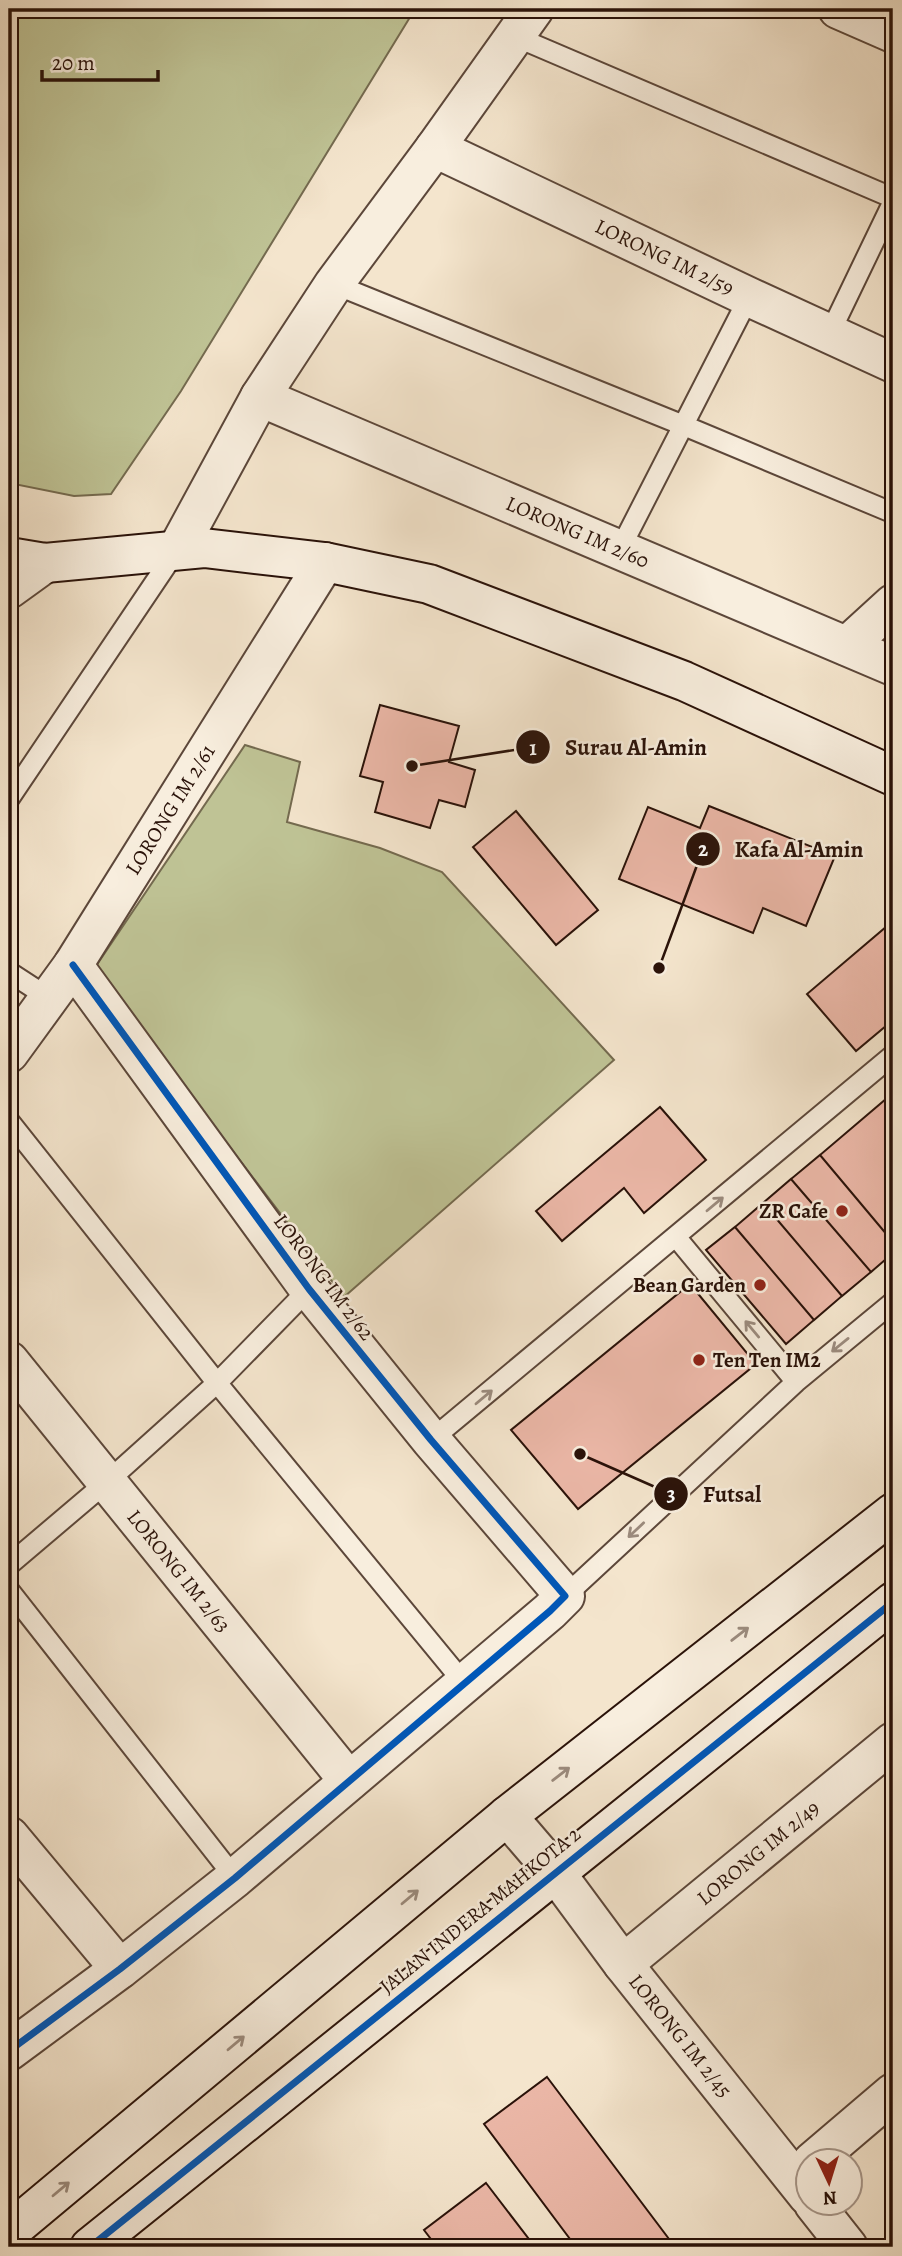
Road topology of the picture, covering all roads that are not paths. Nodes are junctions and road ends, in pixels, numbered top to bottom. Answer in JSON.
{"nodes":[{"id":1,"x":838,"y":9,"type":"edge"},
{"id":2,"x":524,"y":22,"type":"edge"},
{"id":3,"x":893,"y":33,"type":"edge"},
{"id":4,"x":435,"y":148,"type":"junction"},
{"id":5,"x":893,"y":200,"type":"edge"},
{"id":6,"x":334,"y":284,"type":"junction"},
{"id":7,"x":749,"y":297,"type":"junction"},
{"id":8,"x":829,"y":335,"type":"junction"},
{"id":9,"x":893,"y":363,"type":"edge"},
{"id":10,"x":260,"y":397,"type":"junction"},
{"id":11,"x":684,"y":426,"type":"junction"},
{"id":12,"x":893,"y":513,"type":"edge"},
{"id":13,"x":177,"y":550,"type":"junction"},
{"id":14,"x":619,"y":551,"type":"junction"},
{"id":15,"x":27,"y":560,"type":"edge"},
{"id":16,"x":325,"y":562,"type":"junction"},
{"id":17,"x":9,"y":589,"type":"edge"},
{"id":18,"x":893,"y":604,"type":"edge"},
{"id":19,"x":847,"y":646,"type":"junction"},
{"id":20,"x":893,"y":666,"type":"edge"},
{"id":21,"x":893,"y":776,"type":"edge"},
{"id":22,"x":9,"y":799,"type":"edge"},
{"id":23,"x":73,"y":965,"type":"junction"},
{"id":24,"x":9,"y":972,"type":"edge"},
{"id":25,"x":49,"y":998,"type":"junction"},
{"id":26,"x":9,"y":1053,"type":"edge"},
{"id":27,"x":893,"y":1055,"type":"edge"},
{"id":28,"x":9,"y":1121,"type":"edge"},
{"id":29,"x":676,"y":1237,"type":"junction"},
{"id":30,"x":309,"y":1289,"type":"junction"},
{"id":31,"x":893,"y":1302,"type":"edge"},
{"id":32,"x":9,"y":1361,"type":"edge"},
{"id":33,"x":796,"y":1382,"type":"junction"},
{"id":34,"x":217,"y":1383,"type":"junction"},
{"id":35,"x":431,"y":1440,"type":"junction"},
{"id":36,"x":108,"y":1481,"type":"junction"},
{"id":37,"x":893,"y":1513,"type":"edge"},
{"id":38,"x":9,"y":1564,"type":"edge"},
{"id":39,"x":9,"y":1590,"type":"edge"},
{"id":40,"x":565,"y":1596,"type":"junction"},
{"id":41,"x":893,"y":1602,"type":"edge"},
{"id":42,"x":464,"y":1683,"type":"junction"},
{"id":43,"x":893,"y":1742,"type":"edge"},
{"id":44,"x":349,"y":1781,"type":"junction"},
{"id":45,"x":507,"y":1816,"type":"junction"},
{"id":46,"x":9,"y":1836,"type":"edge"},
{"id":47,"x":555,"y":1872,"type":"junction"},
{"id":48,"x":235,"y":1878,"type":"junction"},
{"id":49,"x":623,"y":1964,"type":"junction"},
{"id":50,"x":120,"y":1969,"type":"junction"},
{"id":51,"x":9,"y":2052,"type":"edge"},
{"id":52,"x":893,"y":2093,"type":"edge"},
{"id":53,"x":839,"y":2148,"type":"edge"},
{"id":54,"x":794,"y":2166,"type":"edge"},
{"id":55,"x":830,"y":2218,"type":"edge"},
{"id":56,"x":9,"y":2232,"type":"edge"},
{"id":57,"x":90,"y":2247,"type":"edge"},
{"id":58,"x":848,"y":2247,"type":"edge"}],
"edges":[{"from":1,"to":3,"type":"street"},
{"from":2,"to":4,"type":"street"},
{"from":2,"to":5,"type":"lane"},
{"from":4,"to":6,"type":"street"},
{"from":4,"to":7,"type":"street","name":"LORONG IM 2/59"},
{"from":5,"to":8,"type":"lane"},
{"from":6,"to":10,"type":"street"},
{"from":6,"to":11,"type":"lane"},
{"from":7,"to":8,"type":"street","name":"LORONG IM 2/59"},
{"from":7,"to":11,"type":"lane"},
{"from":8,"to":9,"type":"street","name":"LORONG IM 2/59"},
{"from":10,"to":13,"type":"street"},
{"from":10,"to":14,"type":"street","name":"LORONG IM 2/60"},
{"from":11,"to":12,"type":"lane"},
{"from":11,"to":14,"type":"lane"},
{"from":13,"to":15,"type":"street"},
{"from":13,"to":16,"type":"street"},
{"from":13,"to":22,"type":"lane"},
{"from":14,"to":19,"type":"street","name":"LORONG IM 2/60"},
{"from":15,"to":17,"type":"street"},
{"from":16,"to":21,"type":"street"},
{"from":16,"to":23,"type":"street","name":"LORONG IM 2/61"},
{"from":18,"to":19,"type":"street"},
{"from":19,"to":20,"type":"street","name":"LORONG IM 2/60"},
{"from":23,"to":25,"type":"street","name":"LORONG IM 2/61"},
{"from":23,"to":30,"type":"street","name":"LORONG IM 2/62"},
{"from":24,"to":25,"type":"lane"},
{"from":25,"to":26,"type":"street","name":"LORONG IM 2/61"},
{"from":29,"to":27,"type":"lane","one_way":true},
{"from":28,"to":34,"type":"lane"},
{"from":33,"to":29,"type":"lane","one_way":true},
{"from":35,"to":29,"type":"lane","one_way":true},
{"from":30,"to":34,"type":"lane"},
{"from":30,"to":35,"type":"street","name":"LORONG IM 2/62"},
{"from":31,"to":33,"type":"lane","one_way":true},
{"from":32,"to":36,"type":"street","name":"LORONG IM 2/63"},
{"from":33,"to":40,"type":"lane","one_way":true},
{"from":34,"to":36,"type":"lane"},
{"from":34,"to":42,"type":"lane"},
{"from":35,"to":40,"type":"street","name":"LORONG IM 2/62"},
{"from":36,"to":38,"type":"lane"},
{"from":36,"to":44,"type":"street","name":"LORONG IM 2/63"},
{"from":45,"to":37,"type":"street","one_way":true},
{"from":39,"to":48,"type":"lane"},
{"from":40,"to":42,"type":"street"},
{"from":41,"to":47,"type":"street","name":"JALAN INDERA MAHKOTA 2"},
{"from":42,"to":44,"type":"street"},
{"from":43,"to":49,"type":"street","name":"LORONG IM 2/49"},
{"from":44,"to":48,"type":"street"},
{"from":45,"to":47,"type":"street","name":"LORONG IM 2/45"},
{"from":56,"to":45,"type":"street","one_way":true},
{"from":46,"to":50,"type":"street"},
{"from":47,"to":49,"type":"street","name":"LORONG IM 2/45"},
{"from":47,"to":57,"type":"street","name":"JALAN INDERA MAHKOTA 2"},
{"from":48,"to":50,"type":"street"},
{"from":49,"to":54,"type":"street","name":"LORONG IM 2/45"},
{"from":50,"to":51,"type":"street"},
{"from":52,"to":53,"type":"street"},
{"from":55,"to":58,"type":"street","name":"LORONG IM 2/45"}]}
